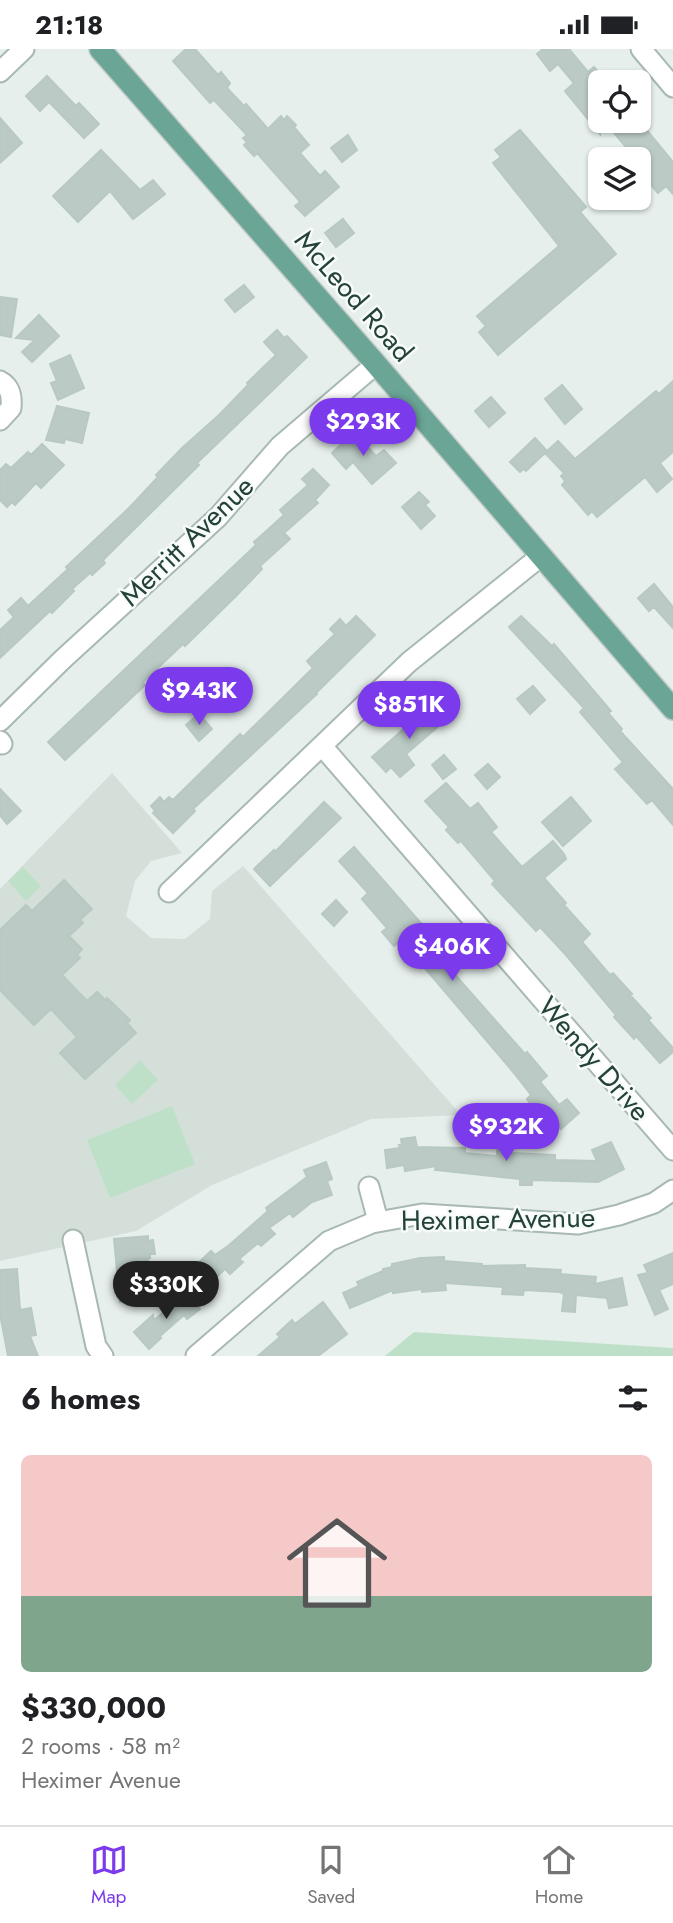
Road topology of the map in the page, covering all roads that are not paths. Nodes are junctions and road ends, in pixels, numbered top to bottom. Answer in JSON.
{"nodes":[{"id":1,"x":24,"y":49,"type":"edge"},
{"id":2,"x":100,"y":49,"type":"edge"},
{"id":3,"x":641,"y":49,"type":"edge"},
{"id":4,"x":0,"y":72,"type":"edge"},
{"id":5,"x":673,"y":87,"type":"edge"},
{"id":6,"x":376,"y":364,"type":"junction"},
{"id":7,"x":0,"y":381,"type":"edge"},
{"id":8,"x":0,"y":420,"type":"edge"},
{"id":9,"x":541,"y":556,"type":"junction"},
{"id":10,"x":673,"y":709,"type":"edge"},
{"id":11,"x":0,"y":721,"type":"edge"},
{"id":12,"x":322,"y":746,"type":"junction"},
{"id":13,"x":169,"y":892,"type":"dead end"},
{"id":14,"x":673,"y":1150,"type":"edge"},
{"id":15,"x":369,"y":1187,"type":"dead end"},
{"id":16,"x":673,"y":1190,"type":"edge"},
{"id":17,"x":378,"y":1221,"type":"junction"},
{"id":18,"x":73,"y":1240,"type":"dead end"},
{"id":19,"x":103,"y":1356,"type":"edge"},
{"id":20,"x":196,"y":1356,"type":"edge"}],
"edges":[{"from":1,"to":4,"type":"street"},
{"from":2,"to":6,"type":"main road","name":"McLeod Road"},
{"from":3,"to":5,"type":"street"},
{"from":6,"to":9,"type":"main road","name":"McLeod Road"},
{"from":6,"to":11,"type":"street","name":"Merritt Avenue"},
{"from":7,"to":8,"type":"street"},
{"from":9,"to":10,"type":"main road","name":"McLeod Road"},
{"from":9,"to":12,"type":"street"},
{"from":12,"to":13,"type":"street"},
{"from":12,"to":14,"type":"street","name":"Wendy Drive"},
{"from":15,"to":17,"type":"street"},
{"from":16,"to":17,"type":"street","name":"Heximer Avenue"},
{"from":17,"to":20,"type":"street","name":"Heximer Avenue"},
{"from":18,"to":19,"type":"street"}]}
